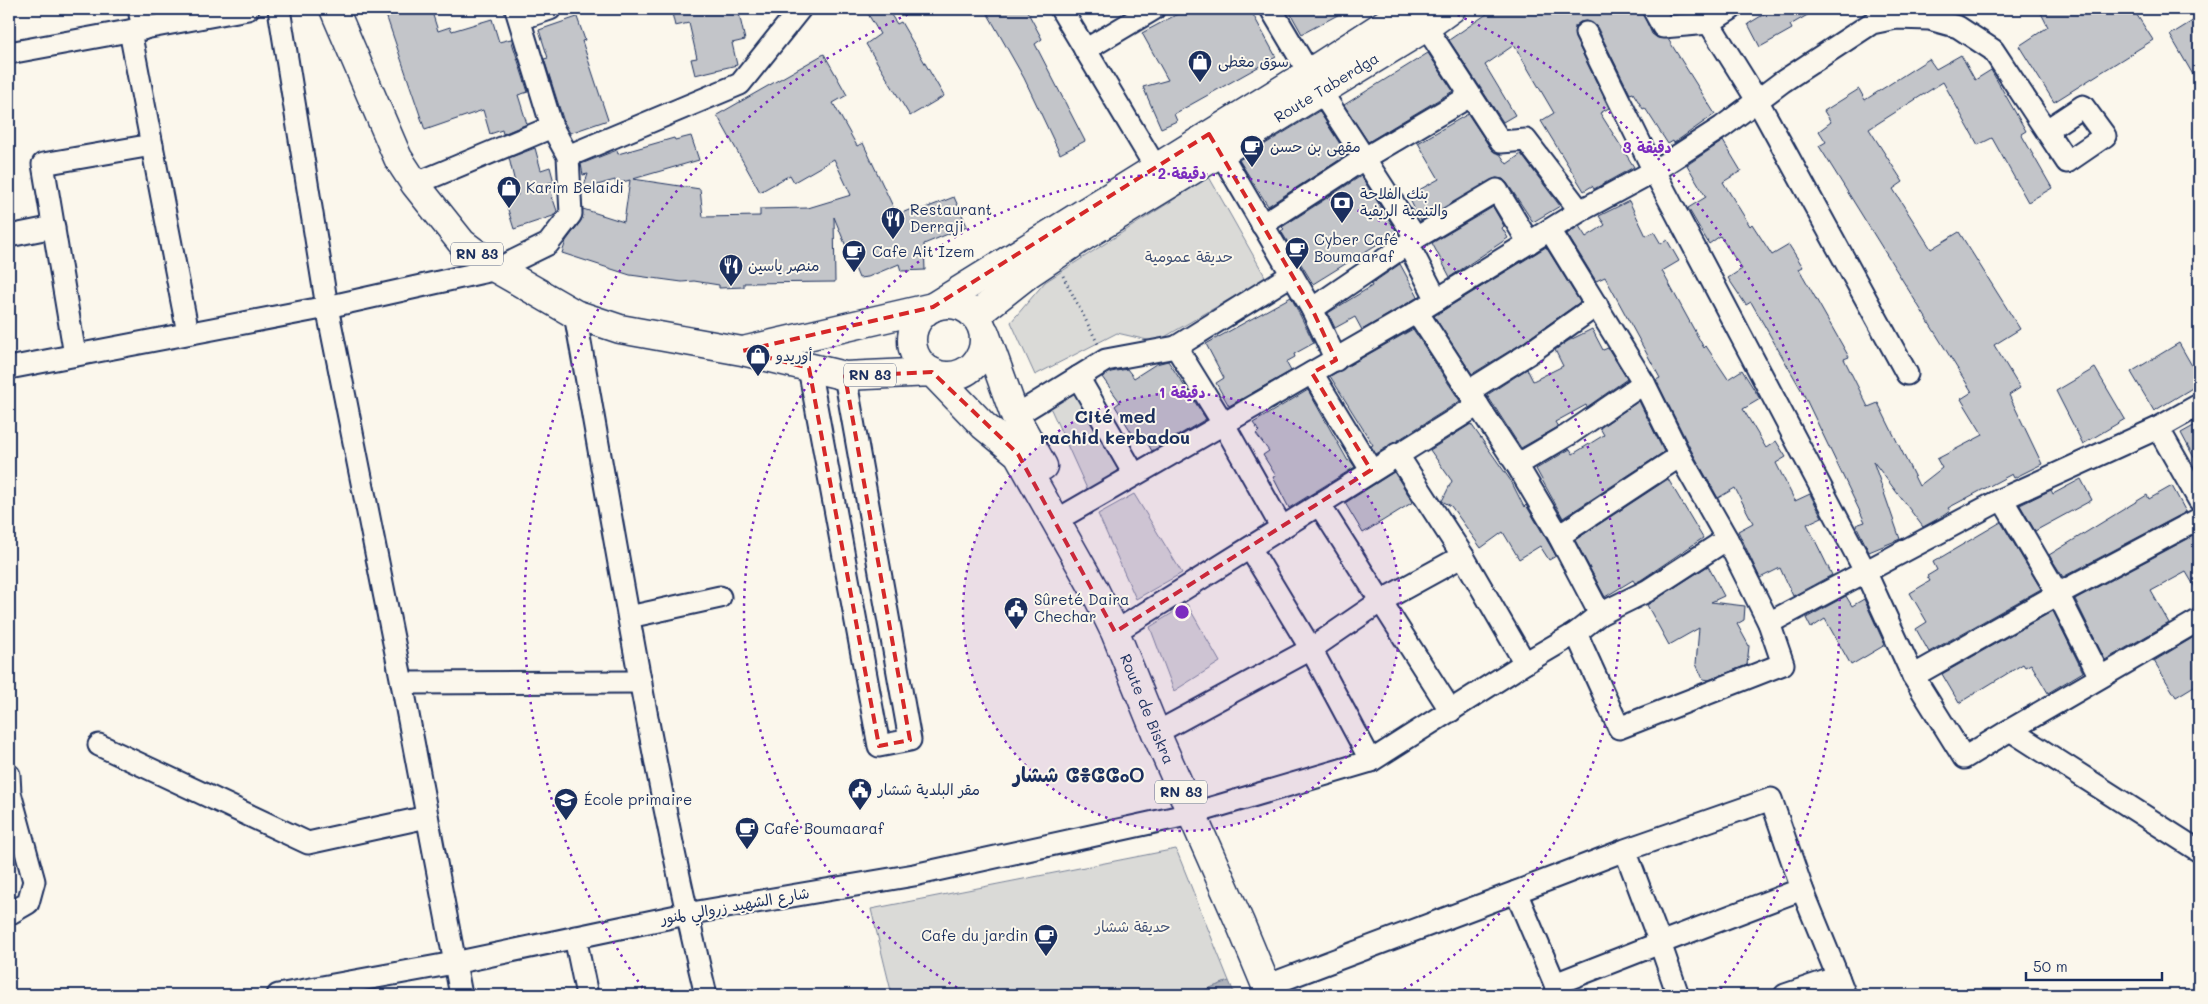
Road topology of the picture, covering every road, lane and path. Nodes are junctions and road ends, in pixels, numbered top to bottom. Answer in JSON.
{"nodes":[{"id":1,"x":248,"y":9,"type":"edge"},
{"id":2,"x":279,"y":9,"type":"edge"},
{"id":3,"x":334,"y":9,"type":"edge"},
{"id":4,"x":550,"y":9,"type":"edge"},
{"id":5,"x":800,"y":9,"type":"edge"},
{"id":6,"x":1061,"y":9,"type":"edge"},
{"id":7,"x":1154,"y":9,"type":"edge"},
{"id":8,"x":1271,"y":9,"type":"edge"},
{"id":9,"x":1451,"y":9,"type":"edge"},
{"id":10,"x":1653,"y":9,"type":"edge"},
{"id":11,"x":1731,"y":9,"type":"edge"},
{"id":12,"x":1893,"y":13,"type":"edge"},
{"id":13,"x":518,"y":14,"type":"edge"},
{"id":14,"x":1417,"y":18,"type":"edge"},
{"id":15,"x":137,"y":23,"type":"edge"},
{"id":16,"x":1709,"y":23,"type":"junction"},
{"id":17,"x":1586,"y":33,"type":"dead end"},
{"id":18,"x":1085,"y":50,"type":"junction"},
{"id":19,"x":9,"y":54,"type":"edge"},
{"id":20,"x":1316,"y":82,"type":"junction"},
{"id":21,"x":1470,"y":96,"type":"junction"},
{"id":22,"x":1757,"y":100,"type":"junction"},
{"id":23,"x":552,"y":127,"type":"junction"},
{"id":24,"x":2047,"y":130,"type":"dead end"},
{"id":25,"x":1215,"y":142,"type":"junction"},
{"id":26,"x":152,"y":145,"type":"junction"},
{"id":27,"x":568,"y":156,"type":"junction"},
{"id":28,"x":1365,"y":158,"type":"junction"},
{"id":29,"x":1156,"y":168,"type":"junction"},
{"id":30,"x":1654,"y":171,"type":"junction"},
{"id":31,"x":415,"y":184,"type":"junction"},
{"id":32,"x":1580,"y":211,"type":"junction"},
{"id":33,"x":1262,"y":225,"type":"junction"},
{"id":34,"x":54,"y":227,"type":"junction"},
{"id":35,"x":1550,"y":230,"type":"junction"},
{"id":36,"x":9,"y":236,"type":"edge"},
{"id":37,"x":1412,"y":241,"type":"junction"},
{"id":38,"x":1529,"y":243,"type":"junction"},
{"id":39,"x":1054,"y":257,"type":"junction"},
{"id":40,"x":497,"y":269,"type":"junction"},
{"id":41,"x":1291,"y":276,"type":"junction"},
{"id":42,"x":1437,"y":300,"type":"junction"},
{"id":43,"x":1597,"y":305,"type":"junction"},
{"id":44,"x":327,"y":307,"type":"junction"},
{"id":45,"x":933,"y":307,"type":"junction"},
{"id":46,"x":1312,"y":310,"type":"junction"},
{"id":47,"x":1418,"y":312,"type":"junction"},
{"id":48,"x":575,"y":314,"type":"junction"},
{"id":49,"x":980,"y":324,"type":"junction"},
{"id":50,"x":188,"y":333,"type":"junction"},
{"id":51,"x":1176,"y":347,"type":"junction"},
{"id":52,"x":742,"y":351,"type":"junction"},
{"id":53,"x":75,"y":355,"type":"junction"},
{"id":54,"x":1106,"y":360,"type":"junction"},
{"id":55,"x":1336,"y":360,"type":"junction"},
{"id":56,"x":9,"y":368,"type":"edge"},
{"id":57,"x":809,"y":368,"type":"junction"},
{"id":58,"x":932,"y":372,"type":"junction"},
{"id":59,"x":1312,"y":373,"type":"junction"},
{"id":60,"x":1907,"y":374,"type":"dead end"},
{"id":61,"x":845,"y":376,"type":"junction"},
{"id":62,"x":1078,"y":377,"type":"junction"},
{"id":63,"x":1644,"y":383,"type":"junction"},
{"id":64,"x":1473,"y":398,"type":"junction"},
{"id":65,"x":2199,"y":405,"type":"edge"},
{"id":66,"x":1015,"y":416,"type":"junction"},
{"id":67,"x":1223,"y":423,"type":"junction"},
{"id":68,"x":2158,"y":428,"type":"junction"},
{"id":69,"x":1397,"y":454,"type":"junction"},
{"id":70,"x":1680,"y":456,"type":"junction"},
{"id":71,"x":1517,"y":465,"type":"junction"},
{"id":72,"x":1371,"y":470,"type":"junction"},
{"id":73,"x":1134,"y":474,"type":"junction"},
{"id":74,"x":2002,"y":499,"type":"junction"},
{"id":75,"x":2199,"y":500,"type":"edge"},
{"id":76,"x":1319,"y":504,"type":"junction"},
{"id":77,"x":1069,"y":513,"type":"junction"},
{"id":78,"x":2199,"y":519,"type":"edge"},
{"id":79,"x":1282,"y":528,"type":"junction"},
{"id":80,"x":1559,"y":536,"type":"junction"},
{"id":81,"x":1727,"y":539,"type":"junction"},
{"id":82,"x":1250,"y":548,"type":"junction"},
{"id":83,"x":1463,"y":556,"type":"junction"},
{"id":84,"x":1865,"y":571,"type":"junction"},
{"id":85,"x":1094,"y":589,"type":"junction"},
{"id":86,"x":2058,"y":594,"type":"junction"},
{"id":87,"x":720,"y":598,"type":"dead end"},
{"id":88,"x":1382,"y":601,"type":"junction"},
{"id":89,"x":1600,"y":614,"type":"junction"},
{"id":90,"x":629,"y":617,"type":"junction"},
{"id":91,"x":2199,"y":620,"type":"edge"},
{"id":92,"x":1770,"y":623,"type":"junction"},
{"id":93,"x":1115,"y":632,"type":"junction"},
{"id":94,"x":1576,"y":633,"type":"junction"},
{"id":95,"x":1310,"y":649,"type":"junction"},
{"id":96,"x":1525,"y":663,"type":"junction"},
{"id":97,"x":1912,"y":676,"type":"junction"},
{"id":98,"x":2100,"y":677,"type":"junction"},
{"id":99,"x":642,"y":682,"type":"junction"},
{"id":100,"x":402,"y":683,"type":"junction"},
{"id":101,"x":1451,"y":712,"type":"junction"},
{"id":102,"x":2010,"y":730,"type":"junction"},
{"id":103,"x":1156,"y":733,"type":"junction"},
{"id":104,"x":100,"y":745,"type":"dead end"},
{"id":105,"x":1371,"y":761,"type":"junction"},
{"id":106,"x":9,"y":787,"type":"edge"},
{"id":107,"x":1190,"y":814,"type":"junction"},
{"id":108,"x":427,"y":817,"type":"junction"},
{"id":109,"x":1625,"y":850,"type":"junction"},
{"id":110,"x":2199,"y":851,"type":"edge"},
{"id":111,"x":1802,"y":889,"type":"junction"},
{"id":112,"x":1516,"y":892,"type":"junction"},
{"id":113,"x":9,"y":914,"type":"edge"},
{"id":114,"x":686,"y":914,"type":"junction"},
{"id":115,"x":575,"y":937,"type":"junction"},
{"id":116,"x":1660,"y":943,"type":"junction"},
{"id":117,"x":454,"y":963,"type":"junction"},
{"id":118,"x":1841,"y":986,"type":"edge"},
{"id":119,"x":1557,"y":990,"type":"edge"},
{"id":120,"x":1268,"y":991,"type":"edge"},
{"id":121,"x":278,"y":995,"type":"edge"},
{"id":122,"x":461,"y":995,"type":"edge"},
{"id":123,"x":587,"y":995,"type":"edge"},
{"id":124,"x":706,"y":995,"type":"edge"},
{"id":125,"x":1678,"y":995,"type":"edge"},
{"id":126,"x":1785,"y":995,"type":"edge"}],
"edges":[{"from":1,"to":15,"type":"street"},
{"from":2,"to":44,"type":"street"},
{"from":3,"to":31,"type":"main road","number":"RN 83"},
{"from":4,"to":13,"type":"street"},
{"from":5,"to":27,"type":"street"},
{"from":6,"to":18,"type":"street"},
{"from":7,"to":18,"type":"street"},
{"from":8,"to":20,"type":"street"},
{"from":9,"to":14,"type":"main road","name":"Route Taberdga"},
{"from":10,"to":16,"type":"street"},
{"from":11,"to":16,"type":"street"},
{"from":12,"to":22,"type":"street"},
{"from":12,"to":24,"type":"street"},
{"from":13,"to":23,"type":"street"},
{"from":14,"to":20,"type":"main road","name":"Route Taberdga"},
{"from":14,"to":21,"type":"street"},
{"from":15,"to":19,"type":"street"},
{"from":15,"to":26,"type":"street"},
{"from":16,"to":22,"type":"street"},
{"from":17,"to":30,"type":"street"},
{"from":18,"to":29,"type":"street"},
{"from":20,"to":25,"type":"main road","name":"Route Taberdga"},
{"from":20,"to":28,"type":"street"},
{"from":21,"to":28,"type":"street"},
{"from":21,"to":32,"type":"street"},
{"from":22,"to":30,"type":"street"},
{"from":22,"to":60,"type":"street"},
{"from":23,"to":27,"type":"street"},
{"from":23,"to":31,"type":"street"},
{"from":25,"to":29,"type":"main road","name":"Route Taberdga"},
{"from":25,"to":33,"type":"street"},
{"from":25,"to":39,"type":"main road","name":"Route Taberdga"},
{"from":26,"to":34,"type":"street"},
{"from":26,"to":50,"type":"street"},
{"from":27,"to":40,"type":"street"},
{"from":28,"to":33,"type":"street"},
{"from":28,"to":37,"type":"street"},
{"from":29,"to":45,"type":"main road","name":"Route Taberdga"},
{"from":30,"to":32,"type":"street"},
{"from":30,"to":84,"type":"street"},
{"from":31,"to":40,"type":"main road","number":"RN 83"},
{"from":32,"to":35,"type":"street"},
{"from":33,"to":41,"type":"street"},
{"from":34,"to":36,"type":"street"},
{"from":34,"to":53,"type":"street"},
{"from":35,"to":38,"type":"street"},
{"from":35,"to":43,"type":"street"},
{"from":37,"to":38,"type":"street"},
{"from":37,"to":42,"type":"street"},
{"from":37,"to":46,"type":"street"},
{"from":38,"to":42,"type":"street"},
{"from":39,"to":49,"type":"main road","name":"Route Taberdga"},
{"from":39,"to":54,"type":"path"},
{"from":40,"to":44,"type":"street"},
{"from":40,"to":48,"type":"main road","number":"RN 83"},
{"from":41,"to":46,"type":"street"},
{"from":41,"to":51,"type":"street"},
{"from":42,"to":47,"type":"street"},
{"from":43,"to":63,"type":"street"},
{"from":43,"to":64,"type":"street"},
{"from":44,"to":50,"type":"street"},
{"from":44,"to":100,"type":"street"},
{"from":45,"to":49,"type":"main road"},
{"from":45,"to":52,"type":"main road","number":"RN 83"},
{"from":45,"to":58,"type":"main road"},
{"from":46,"to":55,"type":"street"},
{"from":47,"to":55,"type":"street"},
{"from":47,"to":64,"type":"street"},
{"from":48,"to":52,"type":"main road","number":"RN 83"},
{"from":48,"to":90,"type":"street"},
{"from":49,"to":58,"type":"main road"},
{"from":49,"to":66,"type":"main road","number":"RN 83"},
{"from":50,"to":53,"type":"street"},
{"from":51,"to":54,"type":"street"},
{"from":51,"to":67,"type":"street"},
{"from":52,"to":57,"type":"main road","number":"RN 83"},
{"from":53,"to":56,"type":"street"},
{"from":54,"to":62,"type":"street"},
{"from":55,"to":59,"type":"street"},
{"from":57,"to":61,"type":"main road","number":"RN 83"},
{"from":57,"to":61,"type":"street"},
{"from":58,"to":61,"type":"main road","number":"RN 83"},
{"from":58,"to":85,"type":"main road","number":"RN 83"},
{"from":59,"to":67,"type":"street"},
{"from":59,"to":72,"type":"street"},
{"from":62,"to":66,"type":"street"},
{"from":62,"to":73,"type":"street"},
{"from":63,"to":70,"type":"street"},
{"from":63,"to":71,"type":"street"},
{"from":64,"to":69,"type":"street"},
{"from":64,"to":71,"type":"street"},
{"from":65,"to":68,"type":"street"},
{"from":66,"to":77,"type":"main road","number":"RN 83"},
{"from":67,"to":73,"type":"street"},
{"from":67,"to":79,"type":"street"},
{"from":68,"to":74,"type":"street"},
{"from":68,"to":75,"type":"street"},
{"from":69,"to":72,"type":"street"},
{"from":69,"to":83,"type":"street"},
{"from":70,"to":80,"type":"street"},
{"from":70,"to":81,"type":"street"},
{"from":71,"to":80,"type":"street"},
{"from":72,"to":76,"type":"street"},
{"from":73,"to":77,"type":"street"},
{"from":74,"to":84,"type":"street"},
{"from":74,"to":86,"type":"street"},
{"from":76,"to":79,"type":"street"},
{"from":76,"to":88,"type":"street"},
{"from":77,"to":85,"type":"main road","number":"RN 83"},
{"from":78,"to":86,"type":"street"},
{"from":79,"to":82,"type":"street"},
{"from":80,"to":89,"type":"street"},
{"from":81,"to":89,"type":"street","name":"شارع الشهيد زروالي لمنور"},
{"from":81,"to":92,"type":"street"},
{"from":82,"to":93,"type":"street"},
{"from":82,"to":95,"type":"street"},
{"from":83,"to":88,"type":"street"},
{"from":83,"to":96,"type":"street"},
{"from":84,"to":92,"type":"street"},
{"from":84,"to":97,"type":"street"},
{"from":85,"to":93,"type":"main road","name":"Route de Biskra","number":"RN 83"},
{"from":86,"to":97,"type":"street"},
{"from":86,"to":98,"type":"street"},
{"from":87,"to":90,"type":"street"},
{"from":88,"to":95,"type":"street"},
{"from":88,"to":101,"type":"street"},
{"from":89,"to":94,"type":"street","name":"شارع الشهيد زروالي لمنور"},
{"from":90,"to":99,"type":"street"},
{"from":91,"to":98,"type":"street"},
{"from":92,"to":94,"type":"street"},
{"from":93,"to":103,"type":"main road","name":"Route de Biskra","number":"RN 83"},
{"from":94,"to":96,"type":"street","name":"شارع الشهيد زروالي لمنور"},
{"from":95,"to":103,"type":"street"},
{"from":95,"to":105,"type":"street"},
{"from":96,"to":101,"type":"street","name":"شارع الشهيد زروالي لمنور"},
{"from":97,"to":102,"type":"street"},
{"from":98,"to":102,"type":"street"},
{"from":99,"to":100,"type":"street"},
{"from":99,"to":114,"type":"street"},
{"from":100,"to":108,"type":"street"},
{"from":101,"to":105,"type":"street","name":"شارع الشهيد زروالي لمنور"},
{"from":102,"to":110,"type":"street"},
{"from":103,"to":107,"type":"main road","name":"Route de Biskra","number":"RN 83"},
{"from":104,"to":108,"type":"street"},
{"from":105,"to":107,"type":"street","name":"شارع الشهيد زروالي لمنور"},
{"from":106,"to":113,"type":"street"},
{"from":107,"to":114,"type":"street","name":"شارع الشهيد زروالي لمنور"},
{"from":107,"to":120,"type":"main road","name":"Route de Biskra","number":"RN 83"},
{"from":108,"to":117,"type":"street"},
{"from":109,"to":111,"type":"street"},
{"from":109,"to":112,"type":"street"},
{"from":109,"to":116,"type":"street"},
{"from":111,"to":116,"type":"street"},
{"from":111,"to":118,"type":"street"},
{"from":112,"to":119,"type":"street"},
{"from":112,"to":120,"type":"street"},
{"from":114,"to":115,"type":"street","name":"شارع الشهيد زروالي لمنور"},
{"from":114,"to":124,"type":"street"},
{"from":115,"to":117,"type":"street","name":"شارع الشهيد زروالي لمنور"},
{"from":115,"to":123,"type":"street"},
{"from":116,"to":119,"type":"street"},
{"from":116,"to":125,"type":"street"},
{"from":117,"to":121,"type":"street","name":"شارع الشهيد زروالي لمنور"},
{"from":117,"to":122,"type":"street"},
{"from":118,"to":126,"type":"street"}]}
